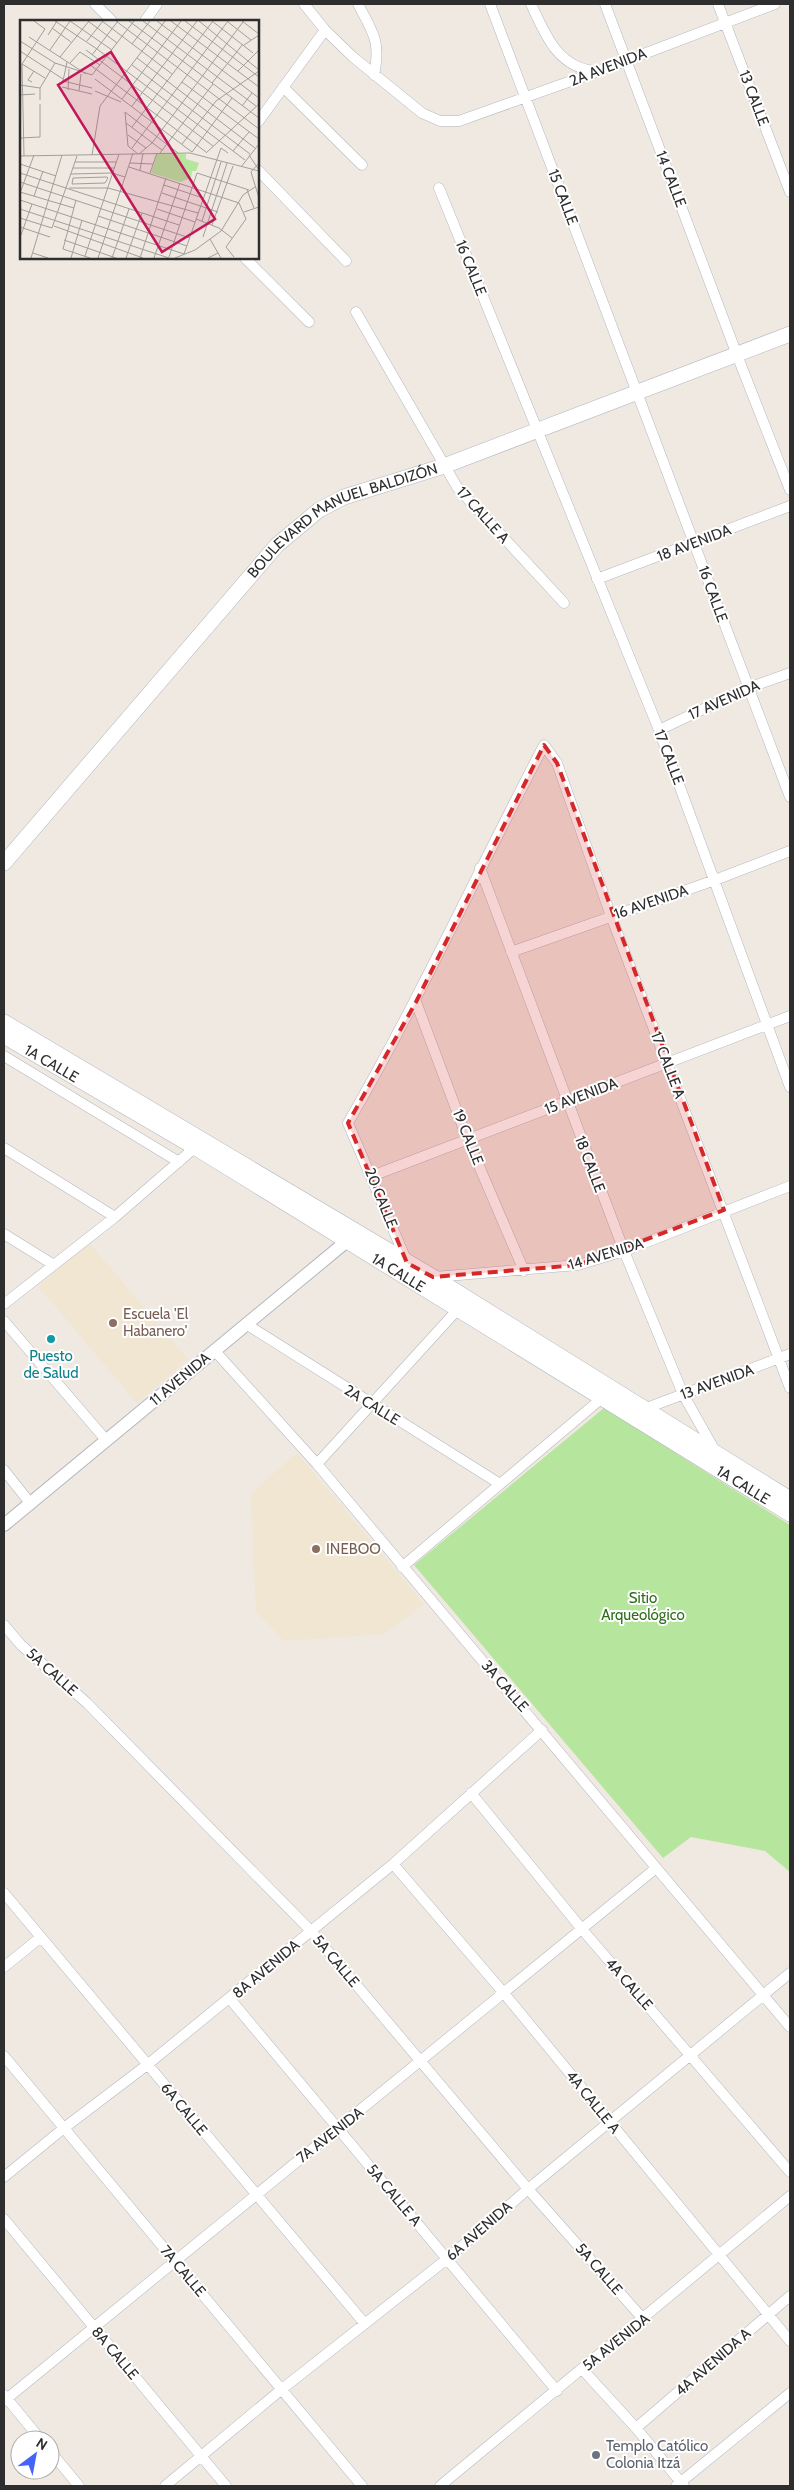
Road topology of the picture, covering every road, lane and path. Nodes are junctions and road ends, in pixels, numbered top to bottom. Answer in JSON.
{"nodes":[{"id":1,"x":95,"y":4,"type":"edge"},
{"id":2,"x":157,"y":4,"type":"edge"},
{"id":3,"x":304,"y":4,"type":"edge"},
{"id":4,"x":358,"y":4,"type":"edge"},
{"id":5,"x":490,"y":4,"type":"edge"},
{"id":6,"x":531,"y":4,"type":"edge"},
{"id":7,"x":605,"y":4,"type":"edge"},
{"id":8,"x":718,"y":4,"type":"edge"},
{"id":9,"x":775,"y":4,"type":"edge"},
{"id":10,"x":111,"y":20,"type":"edge"},
{"id":11,"x":146,"y":20,"type":"edge"},
{"id":12,"x":725,"y":22,"type":"junction"},
{"id":13,"x":325,"y":30,"type":"junction"},
{"id":14,"x":627,"y":61,"type":"junction"},
{"id":15,"x":599,"y":71,"type":"junction"},
{"id":16,"x":374,"y":75,"type":"junction"},
{"id":17,"x":283,"y":87,"type":"junction"},
{"id":18,"x":526,"y":98,"type":"junction"},
{"id":19,"x":259,"y":121,"type":"edge"},
{"id":20,"x":362,"y":165,"type":"dead end"},
{"id":21,"x":259,"y":171,"type":"edge"},
{"id":22,"x":439,"y":188,"type":"dead end"},
{"id":23,"x":790,"y":192,"type":"edge"},
{"id":24,"x":246,"y":259,"type":"edge"},
{"id":25,"x":346,"y":261,"type":"dead end"},
{"id":26,"x":356,"y":312,"type":"dead end"},
{"id":27,"x":309,"y":322,"type":"dead end"},
{"id":28,"x":790,"y":334,"type":"edge"},
{"id":29,"x":737,"y":355,"type":"junction"},
{"id":30,"x":637,"y":391,"type":"junction"},
{"id":31,"x":538,"y":430,"type":"junction"},
{"id":32,"x":444,"y":466,"type":"junction"},
{"id":33,"x":790,"y":490,"type":"edge"},
{"id":34,"x":790,"y":506,"type":"edge"},
{"id":35,"x":694,"y":543,"type":"junction"},
{"id":36,"x":597,"y":579,"type":"junction"},
{"id":37,"x":564,"y":603,"type":"dead end"},
{"id":38,"x":790,"y":673,"type":"edge"},
{"id":39,"x":748,"y":688,"type":"junction"},
{"id":40,"x":659,"y":730,"type":"junction"},
{"id":41,"x":790,"y":797,"type":"edge"},
{"id":42,"x":790,"y":851,"type":"edge"},
{"id":43,"x":4,"y":864,"type":"edge"},
{"id":44,"x":480,"y":868,"type":"junction"},
{"id":45,"x":715,"y":880,"type":"junction"},
{"id":46,"x":611,"y":916,"type":"junction"},
{"id":47,"x":511,"y":952,"type":"junction"},
{"id":48,"x":416,"y":1002,"type":"junction"},
{"id":49,"x":790,"y":1016,"type":"edge"},
{"id":50,"x":4,"y":1022,"type":"edge"},
{"id":51,"x":768,"y":1024,"type":"junction"},
{"id":52,"x":4,"y":1036,"type":"edge"},
{"id":53,"x":4,"y":1056,"type":"edge"},
{"id":54,"x":667,"y":1063,"type":"junction"},
{"id":55,"x":790,"y":1087,"type":"edge"},
{"id":56,"x":566,"y":1102,"type":"junction"},
{"id":57,"x":467,"y":1138,"type":"junction"},
{"id":58,"x":199,"y":1144,"type":"junction"},
{"id":59,"x":4,"y":1148,"type":"edge"},
{"id":60,"x":179,"y":1162,"type":"junction"},
{"id":61,"x":372,"y":1176,"type":"junction"},
{"id":62,"x":790,"y":1186,"type":"edge"},
{"id":63,"x":724,"y":1210,"type":"junction"},
{"id":64,"x":115,"y":1217,"type":"junction"},
{"id":65,"x":4,"y":1234,"type":"edge"},
{"id":66,"x":350,"y":1236,"type":"junction"},
{"id":67,"x":624,"y":1251,"type":"junction"},
{"id":68,"x":54,"y":1265,"type":"junction"},
{"id":69,"x":524,"y":1271,"type":"junction"},
{"id":70,"x":407,"y":1272,"type":"junction"},
{"id":71,"x":433,"y":1278,"type":"junction"},
{"id":72,"x":4,"y":1304,"type":"edge"},
{"id":73,"x":459,"y":1308,"type":"junction"},
{"id":74,"x":4,"y":1322,"type":"edge"},
{"id":75,"x":246,"y":1324,"type":"junction"},
{"id":76,"x":214,"y":1350,"type":"junction"},
{"id":77,"x":790,"y":1354,"type":"edge"},
{"id":78,"x":780,"y":1359,"type":"junction"},
{"id":79,"x":790,"y":1388,"type":"edge"},
{"id":80,"x":683,"y":1394,"type":"junction"},
{"id":81,"x":602,"y":1398,"type":"junction"},
{"id":82,"x":371,"y":1404,"type":"junction"},
{"id":83,"x":644,"y":1409,"type":"junction"},
{"id":84,"x":106,"y":1440,"type":"junction"},
{"id":85,"x":716,"y":1453,"type":"junction"},
{"id":86,"x":317,"y":1464,"type":"junction"},
{"id":87,"x":4,"y":1470,"type":"edge"},
{"id":88,"x":500,"y":1484,"type":"junction"},
{"id":89,"x":790,"y":1499,"type":"edge"},
{"id":90,"x":30,"y":1503,"type":"junction"},
{"id":91,"x":790,"y":1514,"type":"edge"},
{"id":92,"x":4,"y":1525,"type":"edge"},
{"id":93,"x":402,"y":1567,"type":"junction"},
{"id":94,"x":4,"y":1625,"type":"edge"},
{"id":95,"x":542,"y":1730,"type":"junction"},
{"id":96,"x":472,"y":1793,"type":"junction"},
{"id":97,"x":393,"y":1864,"type":"junction"},
{"id":98,"x":655,"y":1868,"type":"junction"},
{"id":99,"x":4,"y":1893,"type":"edge"},
{"id":100,"x":581,"y":1928,"type":"junction"},
{"id":101,"x":311,"y":1931,"type":"junction"},
{"id":102,"x":41,"y":1937,"type":"junction"},
{"id":103,"x":4,"y":1967,"type":"edge"},
{"id":104,"x":790,"y":1974,"type":"edge"},
{"id":105,"x":503,"y":1992,"type":"junction"},
{"id":106,"x":763,"y":1996,"type":"junction"},
{"id":107,"x":230,"y":1999,"type":"junction"},
{"id":108,"x":790,"y":2027,"type":"edge"},
{"id":109,"x":4,"y":2056,"type":"edge"},
{"id":110,"x":691,"y":2056,"type":"junction"},
{"id":111,"x":420,"y":2062,"type":"junction"},
{"id":112,"x":148,"y":2065,"type":"junction"},
{"id":113,"x":610,"y":2123,"type":"junction"},
{"id":114,"x":64,"y":2128,"type":"junction"},
{"id":115,"x":339,"y":2129,"type":"junction"},
{"id":116,"x":790,"y":2172,"type":"edge"},
{"id":117,"x":4,"y":2177,"type":"edge"},
{"id":118,"x":528,"y":2189,"type":"junction"},
{"id":119,"x":256,"y":2193,"type":"junction"},
{"id":120,"x":790,"y":2196,"type":"edge"},
{"id":121,"x":4,"y":2220,"type":"edge"},
{"id":122,"x":720,"y":2256,"type":"junction"},
{"id":123,"x":447,"y":2259,"type":"junction"},
{"id":124,"x":175,"y":2261,"type":"junction"},
{"id":125,"x":790,"y":2296,"type":"edge"},
{"id":126,"x":768,"y":2314,"type":"junction"},
{"id":127,"x":644,"y":2320,"type":"junction"},
{"id":128,"x":365,"y":2324,"type":"junction"},
{"id":129,"x":94,"y":2327,"type":"junction"},
{"id":130,"x":790,"y":2341,"type":"edge"},
{"id":131,"x":582,"y":2369,"type":"junction"},
{"id":132,"x":282,"y":2389,"type":"junction"},
{"id":133,"x":557,"y":2391,"type":"junction"},
{"id":134,"x":790,"y":2393,"type":"edge"},
{"id":135,"x":5,"y":2398,"type":"edge"},
{"id":136,"x":636,"y":2428,"type":"junction"},
{"id":137,"x":32,"y":2430,"type":"edge"},
{"id":138,"x":200,"y":2455,"type":"junction"},
{"id":139,"x":60,"y":2463,"type":"edge"},
{"id":140,"x":444,"y":2485,"type":"edge"},
{"id":141,"x":680,"y":2485,"type":"edge"},
{"id":142,"x":79,"y":2486,"type":"edge"},
{"id":143,"x":165,"y":2486,"type":"edge"},
{"id":144,"x":226,"y":2486,"type":"edge"},
{"id":145,"x":362,"y":2486,"type":"edge"}],
"edges":[{"from":1,"to":10,"type":"street"},
{"from":2,"to":11,"type":"street"},
{"from":3,"to":13,"type":"street"},
{"from":4,"to":16,"type":"street"},
{"from":5,"to":18,"type":"street","name":"15 CALLE"},
{"from":6,"to":15,"type":"street"},
{"from":7,"to":14,"type":"street","name":"14 CALLE"},
{"from":8,"to":12,"type":"street","name":"13 CALLE"},
{"from":9,"to":12,"type":"street","name":"2A AVENIDA"},
{"from":12,"to":14,"type":"street","name":"2A AVENIDA"},
{"from":12,"to":23,"type":"street","name":"13 CALLE"},
{"from":13,"to":16,"type":"street"},
{"from":13,"to":17,"type":"street"},
{"from":14,"to":15,"type":"street","name":"2A AVENIDA"},
{"from":14,"to":29,"type":"street","name":"14 CALLE"},
{"from":15,"to":18,"type":"street","name":"2A AVENIDA"},
{"from":16,"to":18,"type":"street","name":"2A AVENIDA"},
{"from":17,"to":19,"type":"street"},
{"from":17,"to":20,"type":"street"},
{"from":18,"to":30,"type":"street","name":"15 CALLE"},
{"from":21,"to":25,"type":"street"},
{"from":22,"to":31,"type":"street","name":"16 CALLE"},
{"from":24,"to":27,"type":"street"},
{"from":26,"to":32,"type":"street","name":"17 CALLE A"},
{"from":28,"to":29,"type":"main road","name":"BOULEVARD MANUEL BALDIZÓN"},
{"from":29,"to":30,"type":"main road","name":"BOULEVARD MANUEL BALDIZÓN"},
{"from":29,"to":33,"type":"street"},
{"from":30,"to":31,"type":"main road","name":"BOULEVARD MANUEL BALDIZÓN"},
{"from":30,"to":35,"type":"street","name":"16 CALLE"},
{"from":31,"to":32,"type":"main road","name":"BOULEVARD MANUEL BALDIZÓN"},
{"from":31,"to":36,"type":"street","name":"17 CALLE"},
{"from":32,"to":37,"type":"street","name":"17 CALLE A"},
{"from":32,"to":43,"type":"main road","name":"BOULEVARD MANUEL BALDIZÓN"},
{"from":34,"to":35,"type":"street","name":"18 AVENIDA"},
{"from":35,"to":36,"type":"street","name":"18 AVENIDA"},
{"from":35,"to":39,"type":"street","name":"16 CALLE"},
{"from":36,"to":40,"type":"street","name":"17 CALLE"},
{"from":38,"to":39,"type":"street","name":"17 AVENIDA"},
{"from":39,"to":40,"type":"street","name":"17 AVENIDA"},
{"from":39,"to":41,"type":"street","name":"16 CALLE"},
{"from":40,"to":45,"type":"street","name":"17 CALLE"},
{"from":42,"to":45,"type":"street","name":"16 AVENIDA"},
{"from":44,"to":46,"type":"street","name":"17 CALLE A"},
{"from":44,"to":47,"type":"street","name":"18 CALLE"},
{"from":44,"to":48,"type":"street"},
{"from":45,"to":46,"type":"street","name":"16 AVENIDA"},
{"from":45,"to":51,"type":"street","name":"17 CALLE"},
{"from":46,"to":47,"type":"street","name":"16 AVENIDA"},
{"from":46,"to":54,"type":"street","name":"17 CALLE A"},
{"from":47,"to":56,"type":"street","name":"18 CALLE"},
{"from":48,"to":57,"type":"street","name":"19 CALLE"},
{"from":48,"to":61,"type":"street","name":"20 CALLE"},
{"from":49,"to":51,"type":"street","name":"15 AVENIDA"},
{"from":50,"to":58,"type":"main road","name":"1A CALLE"},
{"from":51,"to":54,"type":"street","name":"15 AVENIDA"},
{"from":51,"to":55,"type":"street","name":"17 CALLE"},
{"from":52,"to":58,"type":"main road","name":"1A CALLE"},
{"from":53,"to":60,"type":"street","name":"1A CALLE"},
{"from":54,"to":56,"type":"street","name":"15 AVENIDA"},
{"from":54,"to":63,"type":"street","name":"17 CALLE A"},
{"from":56,"to":57,"type":"street","name":"15 AVENIDA"},
{"from":56,"to":67,"type":"street","name":"18 CALLE"},
{"from":57,"to":61,"type":"street","name":"15 AVENIDA"},
{"from":57,"to":69,"type":"street","name":"19 CALLE"},
{"from":58,"to":60,"type":"street"},
{"from":58,"to":66,"type":"main road","name":"1A CALLE"},
{"from":59,"to":64,"type":"street"},
{"from":60,"to":64,"type":"street"},
{"from":61,"to":70,"type":"street","name":"20 CALLE"},
{"from":62,"to":63,"type":"street","name":"14 AVENIDA"},
{"from":63,"to":67,"type":"street","name":"14 AVENIDA"},
{"from":63,"to":78,"type":"street","name":"17 CALLE A"},
{"from":64,"to":68,"type":"street"},
{"from":65,"to":68,"type":"street"},
{"from":66,"to":70,"type":"main road","name":"1A CALLE"},
{"from":66,"to":75,"type":"street","name":"11 AVENIDA"},
{"from":67,"to":69,"type":"street","name":"14 AVENIDA"},
{"from":67,"to":80,"type":"street","name":"18 CALLE"},
{"from":68,"to":72,"type":"street"},
{"from":69,"to":71,"type":"street","name":"14 AVENIDA"},
{"from":70,"to":71,"type":"main road","name":"1A CALLE"},
{"from":70,"to":73,"type":"main road","name":"1A CALLE"},
{"from":71,"to":83,"type":"main road","name":"1A CALLE"},
{"from":73,"to":81,"type":"main road","name":"1A CALLE"},
{"from":73,"to":82,"type":"street"},
{"from":74,"to":84,"type":"street"},
{"from":75,"to":76,"type":"street","name":"11 AVENIDA"},
{"from":75,"to":82,"type":"street","name":"2A CALLE"},
{"from":76,"to":84,"type":"street","name":"11 AVENIDA"},
{"from":76,"to":86,"type":"street","name":"3A CALLE"},
{"from":77,"to":78,"type":"street","name":"13 AVENIDA"},
{"from":78,"to":79,"type":"street","name":"17 CALLE A"},
{"from":78,"to":80,"type":"street","name":"13 AVENIDA"},
{"from":80,"to":83,"type":"street","name":"13 AVENIDA"},
{"from":80,"to":85,"type":"street","name":"18 CALLE"},
{"from":81,"to":88,"type":"street"},
{"from":81,"to":91,"type":"main road","name":"1A CALLE"},
{"from":82,"to":86,"type":"street"},
{"from":82,"to":88,"type":"street","name":"2A CALLE"},
{"from":83,"to":85,"type":"main road","name":"1A CALLE"},
{"from":84,"to":90,"type":"street","name":"11 AVENIDA"},
{"from":85,"to":89,"type":"main road","name":"1A CALLE"},
{"from":86,"to":93,"type":"street","name":"3A CALLE"},
{"from":87,"to":90,"type":"street"},
{"from":88,"to":93,"type":"street"},
{"from":90,"to":92,"type":"street","name":"11 AVENIDA"},
{"from":93,"to":95,"type":"street","name":"3A CALLE"},
{"from":94,"to":101,"type":"street","name":"5A CALLE"},
{"from":95,"to":96,"type":"street","name":"8A AVENIDA"},
{"from":95,"to":98,"type":"street","name":"3A CALLE"},
{"from":96,"to":97,"type":"street","name":"8A AVENIDA"},
{"from":96,"to":100,"type":"street","name":"4A CALLE"},
{"from":97,"to":101,"type":"street","name":"8A AVENIDA"},
{"from":97,"to":105,"type":"street","name":"4A CALLE A"},
{"from":98,"to":100,"type":"street","name":"7A AVENIDA"},
{"from":98,"to":106,"type":"street","name":"3A CALLE"},
{"from":99,"to":102,"type":"street","name":"6A CALLE"},
{"from":100,"to":105,"type":"street","name":"7A AVENIDA"},
{"from":100,"to":110,"type":"street","name":"4A CALLE"},
{"from":101,"to":107,"type":"street","name":"8A AVENIDA"},
{"from":101,"to":111,"type":"street","name":"5A CALLE"},
{"from":102,"to":103,"type":"street"},
{"from":102,"to":112,"type":"street","name":"6A CALLE"},
{"from":104,"to":106,"type":"street","name":"6A AVENIDA"},
{"from":105,"to":111,"type":"street","name":"7A AVENIDA"},
{"from":105,"to":113,"type":"street","name":"4A CALLE A"},
{"from":106,"to":108,"type":"street","name":"3A CALLE"},
{"from":106,"to":110,"type":"street","name":"6A AVENIDA"},
{"from":107,"to":112,"type":"street","name":"8A AVENIDA"},
{"from":107,"to":115,"type":"street","name":"5A CALLE A"},
{"from":109,"to":114,"type":"street","name":"7A CALLE"},
{"from":110,"to":113,"type":"street","name":"6A AVENIDA"},
{"from":110,"to":116,"type":"street","name":"4A CALLE"},
{"from":111,"to":115,"type":"street","name":"7A AVENIDA"},
{"from":111,"to":118,"type":"street","name":"5A CALLE"},
{"from":112,"to":114,"type":"street","name":"8A AVENIDA"},
{"from":112,"to":119,"type":"street","name":"6A CALLE"},
{"from":113,"to":118,"type":"street","name":"6A AVENIDA"},
{"from":113,"to":122,"type":"street","name":"4A CALLE A"},
{"from":114,"to":117,"type":"street","name":"8A AVENIDA"},
{"from":114,"to":124,"type":"street","name":"7A CALLE"},
{"from":115,"to":119,"type":"street","name":"7A AVENIDA"},
{"from":115,"to":123,"type":"street","name":"5A CALLE A"},
{"from":118,"to":123,"type":"street","name":"6A AVENIDA"},
{"from":118,"to":127,"type":"street","name":"5A CALLE"},
{"from":119,"to":124,"type":"street","name":"7A AVENIDA"},
{"from":119,"to":128,"type":"street","name":"6A CALLE"},
{"from":120,"to":122,"type":"street","name":"5A AVENIDA"},
{"from":121,"to":129,"type":"street","name":"8A CALLE"},
{"from":122,"to":126,"type":"street","name":"4A CALLE A"},
{"from":122,"to":127,"type":"street","name":"5A AVENIDA"},
{"from":123,"to":128,"type":"street","name":"6A AVENIDA"},
{"from":123,"to":133,"type":"street","name":"5A CALLE A"},
{"from":124,"to":129,"type":"street","name":"7A AVENIDA"},
{"from":124,"to":132,"type":"street","name":"7A CALLE"},
{"from":125,"to":126,"type":"street","name":"4A AVENIDA A"},
{"from":126,"to":130,"type":"street","name":"4A CALLE A"},
{"from":126,"to":136,"type":"street","name":"4A AVENIDA A"},
{"from":127,"to":131,"type":"street","name":"5A AVENIDA"},
{"from":128,"to":132,"type":"street","name":"6A AVENIDA"},
{"from":129,"to":135,"type":"street","name":"7A AVENIDA"},
{"from":129,"to":138,"type":"street","name":"8A CALLE"},
{"from":131,"to":133,"type":"street","name":"5A AVENIDA"},
{"from":131,"to":136,"type":"street"},
{"from":132,"to":138,"type":"street","name":"6A AVENIDA"},
{"from":132,"to":145,"type":"street","name":"7A CALLE"},
{"from":133,"to":140,"type":"street","name":"5A AVENIDA"},
{"from":134,"to":141,"type":"street"},
{"from":135,"to":137,"type":"street"},
{"from":136,"to":141,"type":"street"},
{"from":138,"to":143,"type":"street","name":"6A AVENIDA"},
{"from":138,"to":144,"type":"street","name":"8A CALLE"},
{"from":139,"to":142,"type":"street"}]}
